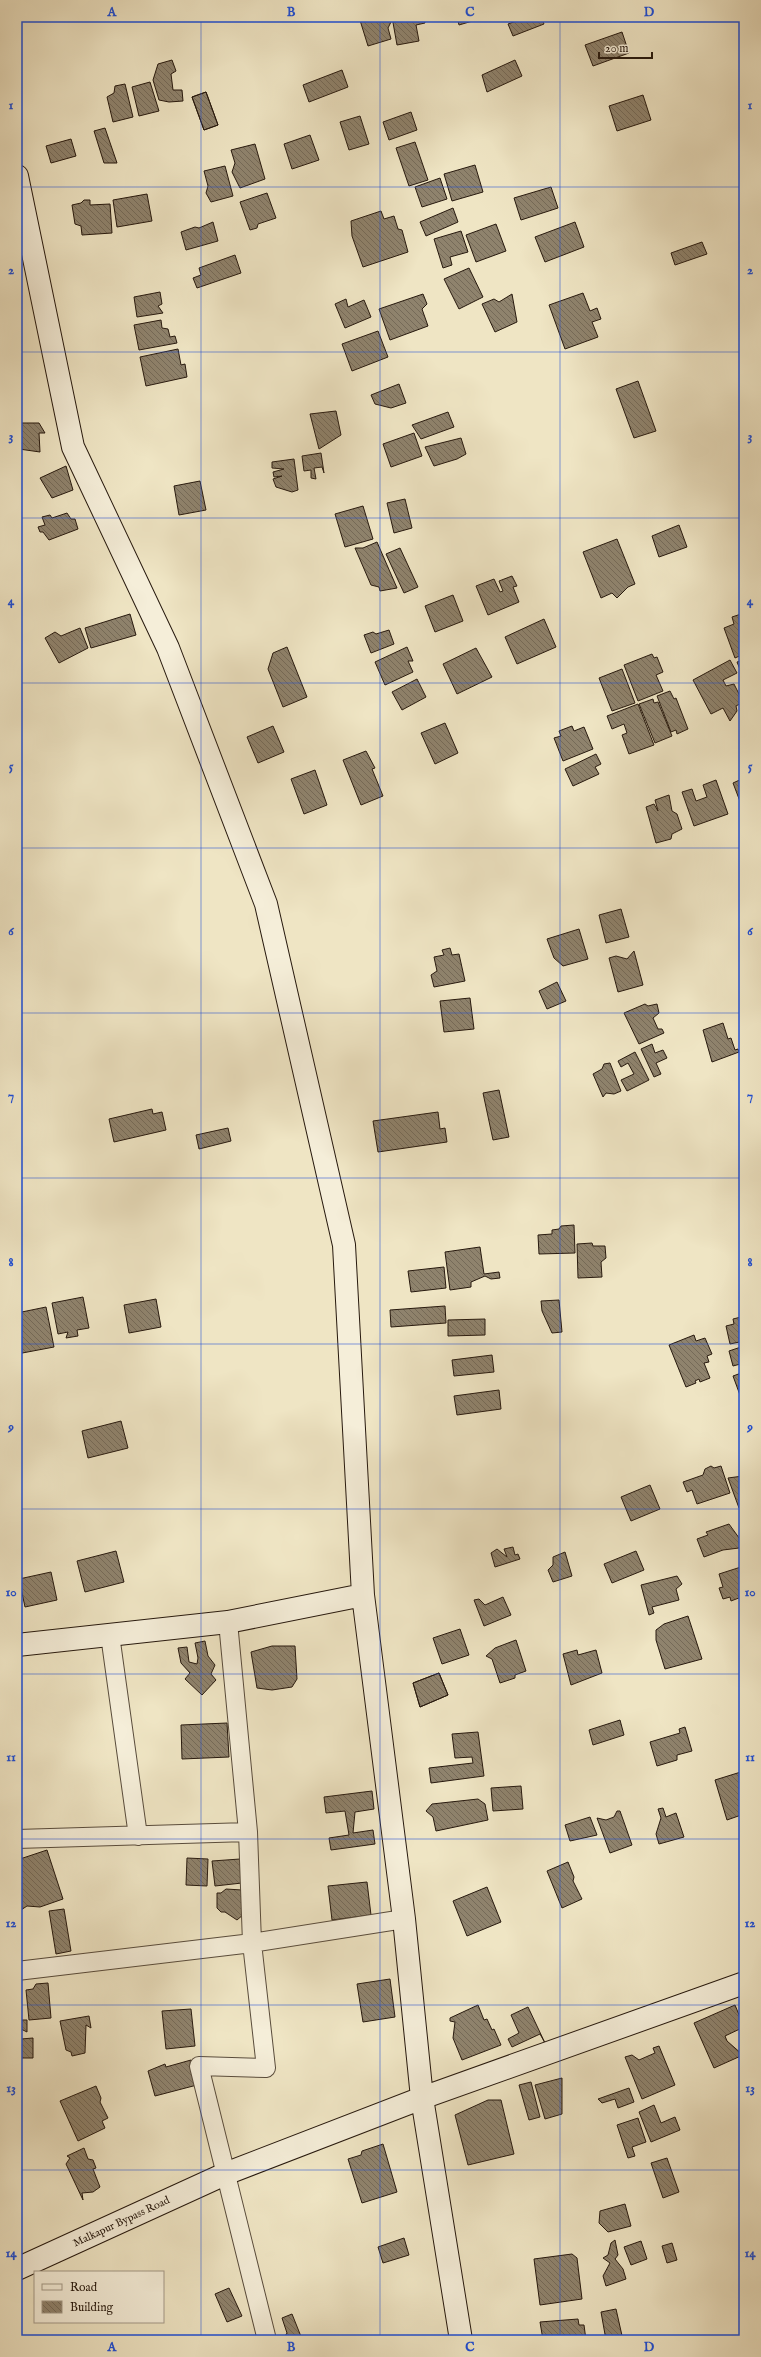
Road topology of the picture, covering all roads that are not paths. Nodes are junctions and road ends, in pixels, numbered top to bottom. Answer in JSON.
{"nodes":[{"id":1,"x":17,"y":176,"type":"edge"},
{"id":2,"x":363,"y":1595,"type":"junction"},
{"id":3,"x":228,"y":1622,"type":"junction"},
{"id":4,"x":110,"y":1635,"type":"junction"},
{"id":5,"x":17,"y":1644,"type":"edge"},
{"id":6,"x":248,"y":1832,"type":"junction"},
{"id":7,"x":138,"y":1836,"type":"junction"},
{"id":8,"x":17,"y":1840,"type":"edge"},
{"id":9,"x":404,"y":1919,"type":"junction"},
{"id":10,"x":252,"y":1942,"type":"junction"},
{"id":11,"x":18,"y":1967,"type":"edge"},
{"id":12,"x":744,"y":1983,"type":"edge"},
{"id":13,"x":422,"y":2098,"type":"junction"},
{"id":14,"x":225,"y":2174,"type":"junction"},
{"id":15,"x":17,"y":2268,"type":"edge"},
{"id":16,"x":267,"y":2340,"type":"edge"},
{"id":17,"x":461,"y":2340,"type":"edge"}],
"edges":[{"from":1,"to":2,"type":"street"},
{"from":2,"to":3,"type":"street"},
{"from":2,"to":9,"type":"street"},
{"from":3,"to":4,"type":"street"},
{"from":3,"to":6,"type":"street"},
{"from":4,"to":5,"type":"street"},
{"from":4,"to":7,"type":"street"},
{"from":6,"to":7,"type":"street"},
{"from":6,"to":10,"type":"street"},
{"from":7,"to":8,"type":"street"},
{"from":9,"to":10,"type":"street"},
{"from":9,"to":13,"type":"street"},
{"from":10,"to":11,"type":"street"},
{"from":10,"to":14,"type":"street"},
{"from":12,"to":13,"type":"street","name":"Malkapur Bypass Road"},
{"from":13,"to":14,"type":"street","name":"Malkapur Bypass Road"},
{"from":13,"to":17,"type":"street"},
{"from":14,"to":15,"type":"street","name":"Malkapur Bypass Road"},
{"from":14,"to":16,"type":"street"}]}
